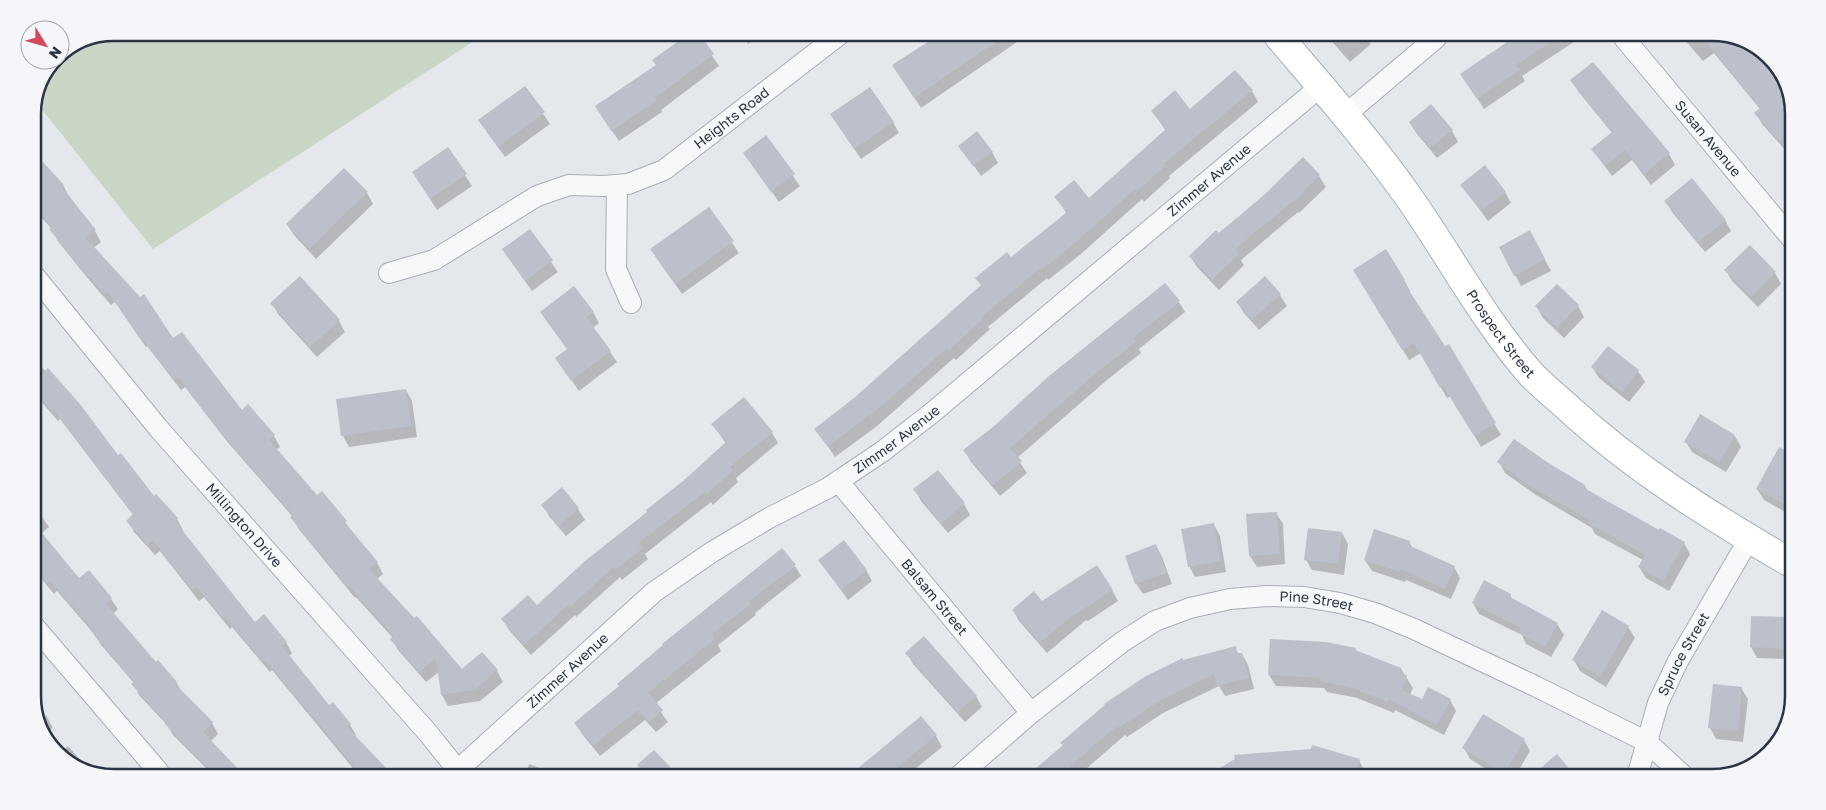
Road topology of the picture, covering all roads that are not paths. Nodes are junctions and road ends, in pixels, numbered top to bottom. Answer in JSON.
{"nodes":[{"id":1,"x":831,"y":41,"type":"edge"},
{"id":2,"x":1282,"y":41,"type":"edge"},
{"id":3,"x":1432,"y":41,"type":"edge"},
{"id":4,"x":1627,"y":41,"type":"edge"},
{"id":5,"x":1321,"y":86,"type":"junction"},
{"id":6,"x":1345,"y":115,"type":"junction"},
{"id":7,"x":617,"y":185,"type":"junction"},
{"id":8,"x":1785,"y":231,"type":"edge"},
{"id":9,"x":389,"y":272,"type":"dead end"},
{"id":10,"x":41,"y":284,"type":"edge"},
{"id":11,"x":631,"y":304,"type":"dead end"},
{"id":12,"x":838,"y":481,"type":"junction"},
{"id":13,"x":1749,"y":539,"type":"junction"},
{"id":14,"x":1785,"y":560,"type":"edge"},
{"id":15,"x":41,"y":634,"type":"edge"},
{"id":16,"x":1031,"y":713,"type":"junction"},
{"id":17,"x":1647,"y":742,"type":"junction"},
{"id":18,"x":155,"y":769,"type":"edge"},
{"id":19,"x":457,"y":769,"type":"edge"},
{"id":20,"x":461,"y":769,"type":"edge"},
{"id":21,"x":968,"y":769,"type":"edge"},
{"id":22,"x":1639,"y":769,"type":"edge"},
{"id":23,"x":1676,"y":769,"type":"edge"}],
"edges":[{"from":1,"to":7,"type":"street","name":"Heights Road"},
{"from":2,"to":5,"type":"main road","name":"Prospect Street"},
{"from":3,"to":6,"type":"street"},
{"from":4,"to":8,"type":"street","name":"Susan Avenue"},
{"from":5,"to":6,"type":"main road","name":"Prospect Street"},
{"from":5,"to":12,"type":"street","name":"Zimmer Avenue"},
{"from":6,"to":13,"type":"main road","name":"Prospect Street"},
{"from":7,"to":9,"type":"street","name":"Heights Road"},
{"from":7,"to":11,"type":"street"},
{"from":10,"to":19,"type":"street","name":"Millington Drive"},
{"from":12,"to":16,"type":"street","name":"Balsam Street"},
{"from":12,"to":20,"type":"street","name":"Zimmer Avenue"},
{"from":13,"to":14,"type":"main road","name":"Prospect Street"},
{"from":13,"to":17,"type":"street","name":"Spruce Street"},
{"from":15,"to":18,"type":"street"},
{"from":16,"to":17,"type":"street","name":"Pine Street"},
{"from":16,"to":21,"type":"street","name":"Pine Street"},
{"from":17,"to":22,"type":"street","name":"Spruce Street"},
{"from":17,"to":23,"type":"street","name":"Pine Street"}]}
